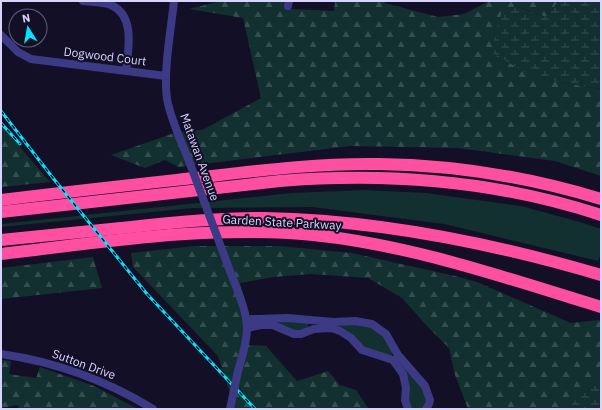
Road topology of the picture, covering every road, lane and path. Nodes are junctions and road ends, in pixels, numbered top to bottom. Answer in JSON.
{"nodes":[{"id":1,"x":83,"y":1,"type":"edge"},
{"id":2,"x":174,"y":1,"type":"edge"},
{"id":3,"x":1,"y":35,"type":"edge"},
{"id":4,"x":126,"y":71,"type":"junction"},
{"id":5,"x":166,"y":76,"type":"junction"},
{"id":6,"x":601,"y":199,"type":"edge"},
{"id":7,"x":1,"y":200,"type":"edge"},
{"id":8,"x":1,"y":212,"type":"edge"},
{"id":9,"x":601,"y":215,"type":"edge"},
{"id":10,"x":1,"y":240,"type":"edge"},
{"id":11,"x":1,"y":254,"type":"edge"},
{"id":12,"x":601,"y":275,"type":"edge"},
{"id":13,"x":601,"y":307,"type":"edge"},
{"id":14,"x":246,"y":319,"type":"junction"},
{"id":15,"x":273,"y":321,"type":"junction"},
{"id":16,"x":314,"y":325,"type":"junction"},
{"id":17,"x":247,"y":328,"type":"junction"},
{"id":18,"x":1,"y":354,"type":"edge"},
{"id":19,"x":396,"y":358,"type":"junction"},
{"id":20,"x":153,"y":409,"type":"edge"},
{"id":21,"x":230,"y":409,"type":"edge"},
{"id":22,"x":408,"y":409,"type":"edge"},
{"id":23,"x":426,"y":409,"type":"edge"}],
"edges":[{"from":1,"to":4,"type":"street"},
{"from":2,"to":5,"type":"street","name":"Matawan Avenue"},
{"from":3,"to":4,"type":"street","name":"Dogwood Court"},
{"from":4,"to":5,"type":"street","name":"Dogwood Court"},
{"from":5,"to":14,"type":"street","name":"Matawan Avenue","bridge":true},
{"from":6,"to":7,"type":"highway"},
{"from":8,"to":9,"type":"highway"},
{"from":10,"to":12,"type":"highway","name":"Garden State Parkway"},
{"from":11,"to":13,"type":"highway","name":"Garden State Parkway"},
{"from":14,"to":15,"type":"street"},
{"from":14,"to":17,"type":"street","name":"Matawan Avenue"},
{"from":15,"to":16,"type":"street"},
{"from":15,"to":16,"type":"street"},
{"from":15,"to":17,"type":"street"},
{"from":16,"to":19,"type":"street"},
{"from":16,"to":19,"type":"street"},
{"from":17,"to":21,"type":"street","name":"Matawan Avenue","bridge":true},
{"from":18,"to":20,"type":"street","name":"Sutton Drive"},
{"from":19,"to":22,"type":"street"},
{"from":19,"to":23,"type":"street"}]}
